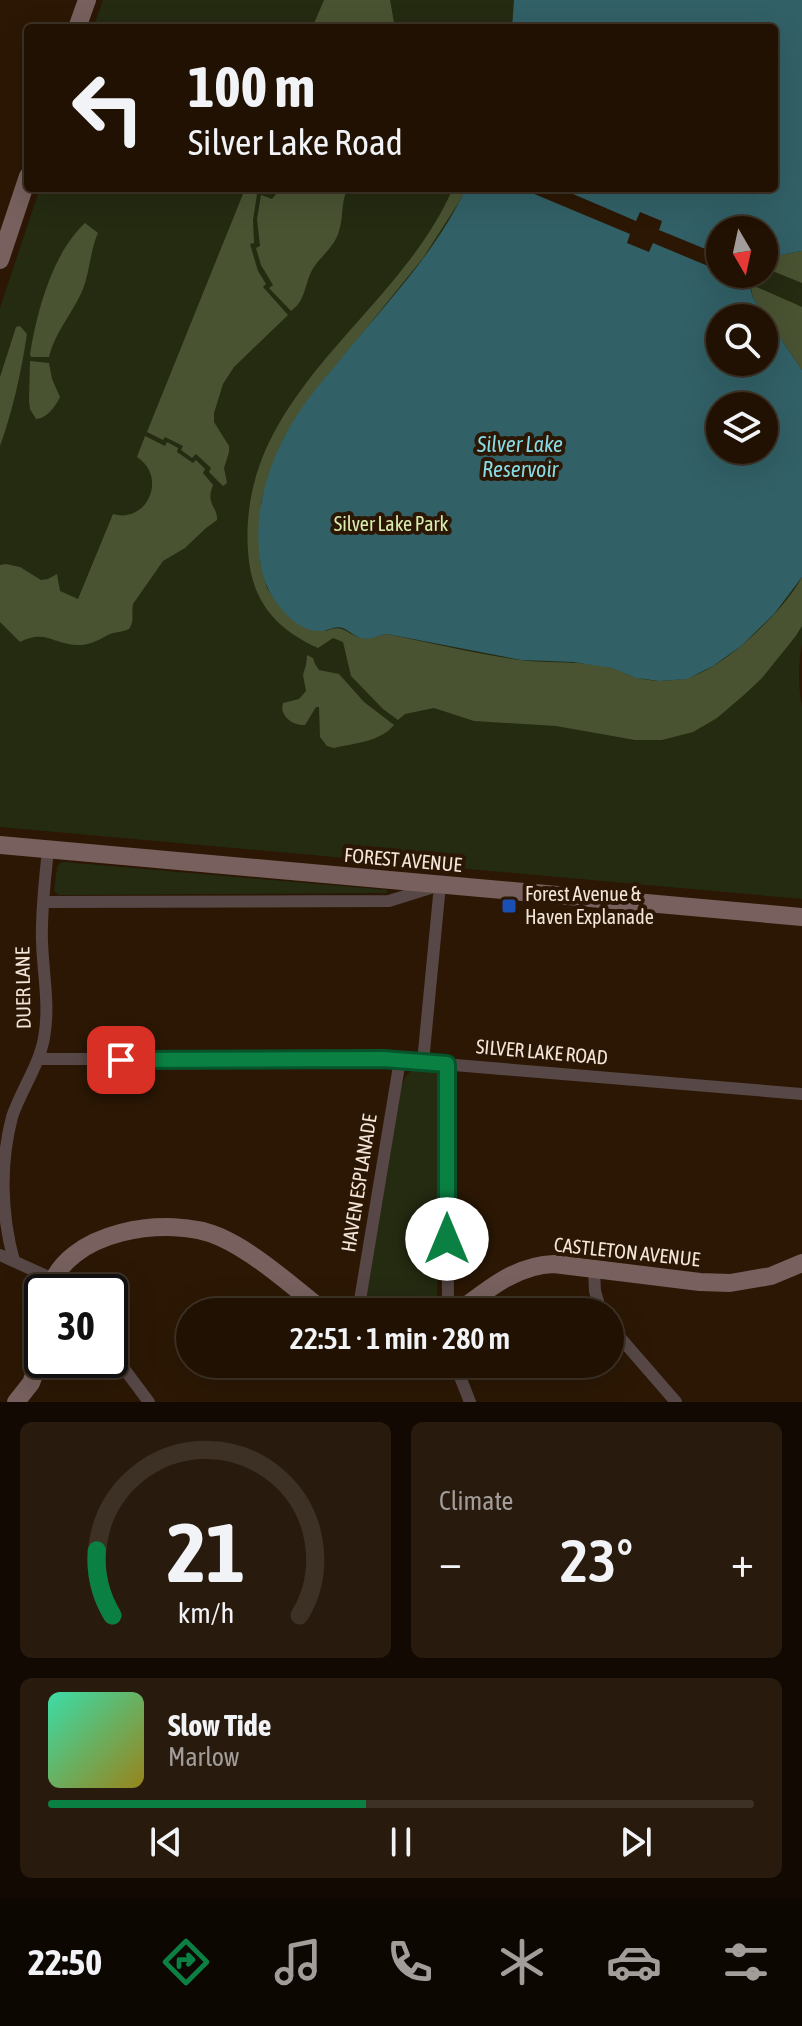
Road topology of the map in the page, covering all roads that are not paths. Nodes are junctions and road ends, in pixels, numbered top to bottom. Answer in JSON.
{"nodes":[{"id":1,"x":83,"y":2,"type":"edge"},
{"id":2,"x":78,"y":24,"type":"edge"},
{"id":3,"x":24,"y":188,"type":"edge"},
{"id":4,"x":0,"y":260,"type":"edge"},
{"id":5,"x":0,"y":845,"type":"edge"},
{"id":6,"x":48,"y":850,"type":"junction"},
{"id":7,"x":440,"y":885,"type":"junction"},
{"id":8,"x":44,"y":902,"type":"junction"},
{"id":9,"x":802,"y":917,"type":"edge"},
{"id":10,"x":38,"y":1059,"type":"junction"},
{"id":11,"x":400,"y":1060,"type":"junction"},
{"id":12,"x":423,"y":1062,"type":"junction"},
{"id":13,"x":447,"y":1064,"type":"junction"},
{"id":14,"x":802,"y":1094,"type":"edge"},
{"id":15,"x":0,"y":1255,"type":"edge"},
{"id":16,"x":14,"y":1261,"type":"junction"},
{"id":17,"x":802,"y":1263,"type":"edge"},
{"id":18,"x":594,"y":1269,"type":"junction"},
{"id":19,"x":34,"y":1274,"type":"edge"},
{"id":20,"x":63,"y":1274,"type":"edge"},
{"id":21,"x":306,"y":1298,"type":"edge"},
{"id":22,"x":360,"y":1298,"type":"edge"},
{"id":23,"x":448,"y":1298,"type":"edge"},
{"id":24,"x":478,"y":1298,"type":"edge"},
{"id":25,"x":597,"y":1298,"type":"edge"},
{"id":26,"x":624,"y":1342,"type":"edge"},
{"id":27,"x":128,"y":1374,"type":"edge"},
{"id":28,"x":33,"y":1378,"type":"edge"},
{"id":29,"x":460,"y":1378,"type":"edge"},
{"id":30,"x":16,"y":1402,"type":"edge"},
{"id":31,"x":149,"y":1402,"type":"edge"},
{"id":32,"x":470,"y":1402,"type":"edge"},
{"id":33,"x":676,"y":1402,"type":"edge"}],
"edges":[{"from":1,"to":2,"type":"main road"},
{"from":3,"to":4,"type":"main road"},
{"from":5,"to":6,"type":"main road","name":"FOREST AVENUE"},
{"from":6,"to":7,"type":"main road","name":"FOREST AVENUE"},
{"from":6,"to":8,"type":"street","name":"DUER LANE"},
{"from":7,"to":8,"type":"street"},
{"from":7,"to":9,"type":"main road","name":"FOREST AVENUE"},
{"from":7,"to":12,"type":"street"},
{"from":8,"to":10,"type":"street","name":"DUER LANE"},
{"from":10,"to":11,"type":"street","name":"SILVER LAKE ROAD"},
{"from":10,"to":16,"type":"street","name":"DUER LANE"},
{"from":11,"to":12,"type":"street","name":"SILVER LAKE ROAD"},
{"from":11,"to":22,"type":"street","name":"HAVEN ESPLANADE"},
{"from":12,"to":13,"type":"street","name":"SILVER LAKE ROAD"},
{"from":13,"to":14,"type":"street","name":"SILVER LAKE ROAD"},
{"from":13,"to":23,"type":"street"},
{"from":15,"to":16,"type":"street"},
{"from":16,"to":19,"type":"street"},
{"from":17,"to":18,"type":"main road","name":"CASTLETON AVENUE"},
{"from":18,"to":24,"type":"main road","name":"CASTLETON AVENUE"},
{"from":18,"to":25,"type":"street"},
{"from":20,"to":21,"type":"main road"},
{"from":26,"to":33,"type":"street"},
{"from":27,"to":31,"type":"street"},
{"from":28,"to":30,"type":"main road"},
{"from":29,"to":32,"type":"street"}]}
